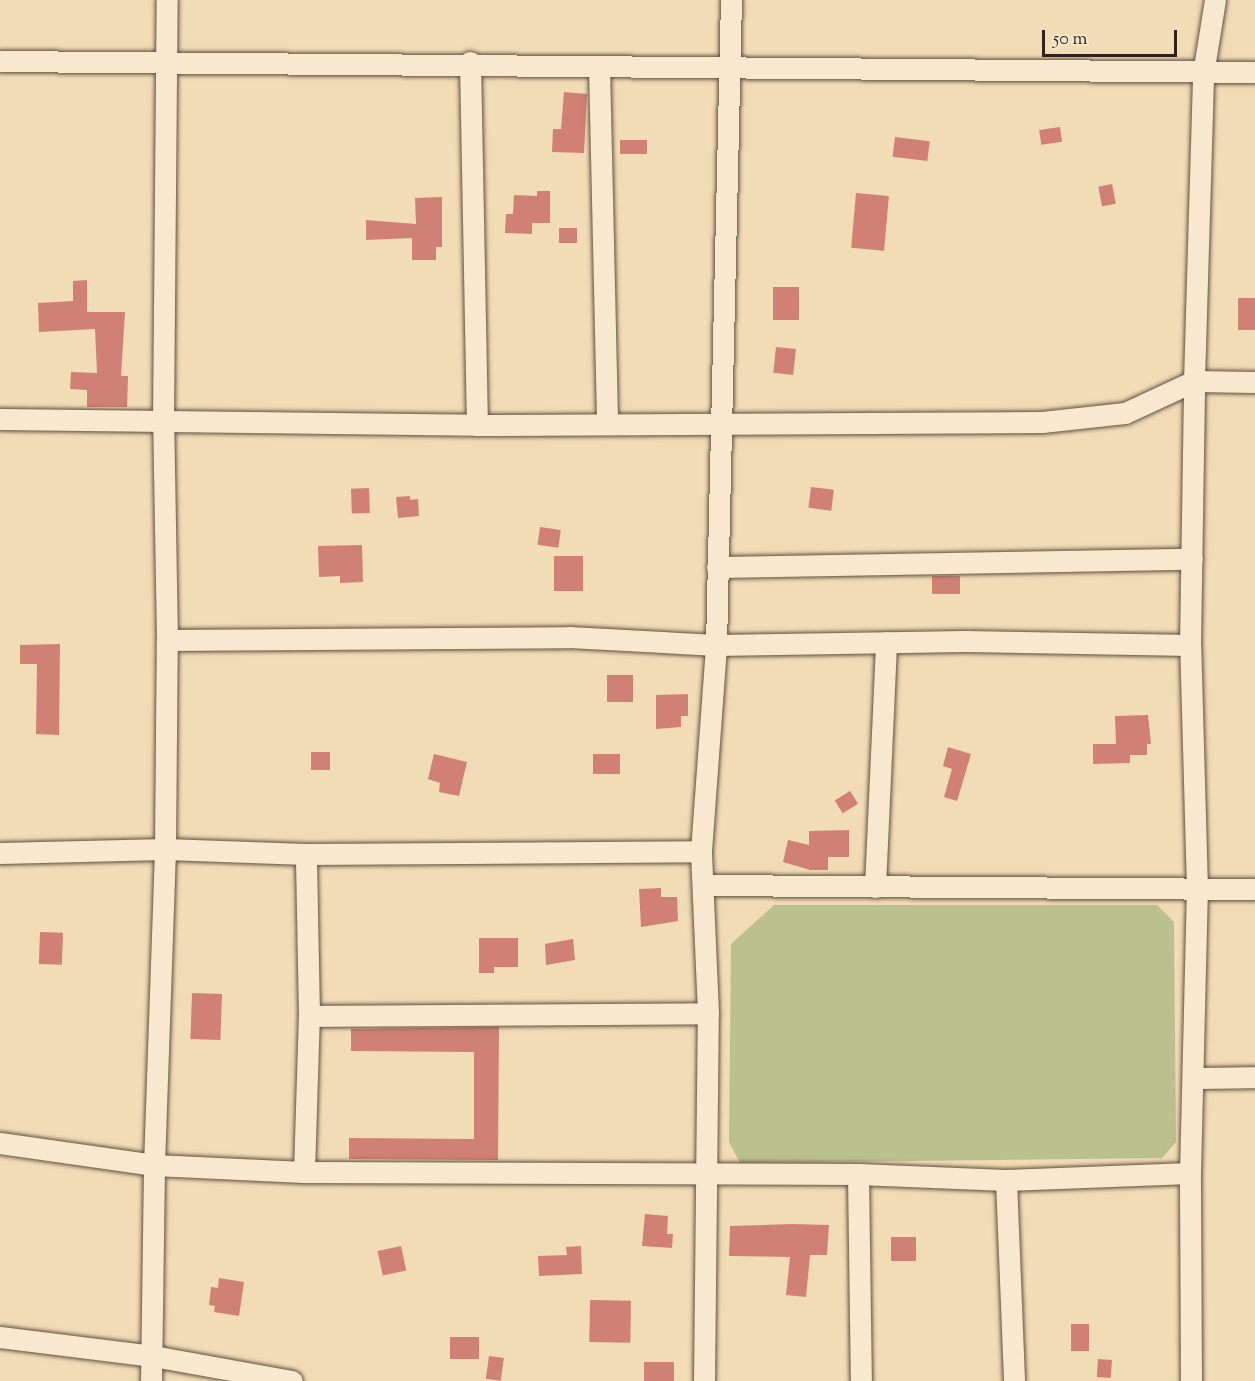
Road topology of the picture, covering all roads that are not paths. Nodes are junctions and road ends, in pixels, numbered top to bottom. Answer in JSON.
{"nodes":[{"id":1,"x":167,"y":0,"type":"edge"},
{"id":2,"x":731,"y":0,"type":"edge"},
{"id":3,"x":1215,"y":0,"type":"edge"},
{"id":4,"x":167,"y":59,"type":"junction"},
{"id":5,"x":0,"y":61,"type":"edge"},
{"id":6,"x":470,"y":62,"type":"junction"},
{"id":7,"x":599,"y":66,"type":"junction"},
{"id":8,"x":730,"y":68,"type":"junction"},
{"id":9,"x":1255,"y":72,"type":"edge"},
{"id":10,"x":1203,"y":74,"type":"junction"},
{"id":11,"x":1194,"y":381,"type":"junction"},
{"id":12,"x":1255,"y":382,"type":"edge"},
{"id":13,"x":0,"y":419,"type":"edge"},
{"id":14,"x":163,"y":421,"type":"junction"},
{"id":15,"x":607,"y":423,"type":"junction"},
{"id":16,"x":719,"y":424,"type":"junction"},
{"id":17,"x":477,"y":425,"type":"junction"},
{"id":18,"x":1192,"y":559,"type":"junction"},
{"id":19,"x":717,"y":567,"type":"junction"},
{"id":20,"x":167,"y":640,"type":"junction"},
{"id":21,"x":886,"y":642,"type":"junction"},
{"id":22,"x":716,"y":645,"type":"junction"},
{"id":23,"x":1190,"y":645,"type":"junction"},
{"id":24,"x":165,"y":849,"type":"junction"},
{"id":25,"x":701,"y":850,"type":"junction"},
{"id":26,"x":0,"y":853,"type":"edge"},
{"id":27,"x":306,"y":854,"type":"junction"},
{"id":28,"x":705,"y":885,"type":"junction"},
{"id":29,"x":875,"y":887,"type":"junction"},
{"id":30,"x":1197,"y":889,"type":"junction"},
{"id":31,"x":1255,"y":889,"type":"edge"},
{"id":32,"x":708,"y":1013,"type":"junction"},
{"id":33,"x":309,"y":1016,"type":"junction"},
{"id":34,"x":1255,"y":1077,"type":"edge"},
{"id":35,"x":1194,"y":1078,"type":"junction"},
{"id":36,"x":0,"y":1143,"type":"edge"},
{"id":37,"x":154,"y":1165,"type":"junction"},
{"id":38,"x":304,"y":1172,"type":"junction"},
{"id":39,"x":704,"y":1173,"type":"junction"},
{"id":40,"x":1190,"y":1173,"type":"junction"},
{"id":41,"x":858,"y":1174,"type":"junction"},
{"id":42,"x":1006,"y":1180,"type":"junction"},
{"id":43,"x":0,"y":1337,"type":"edge"},
{"id":44,"x":153,"y":1356,"type":"junction"},
{"id":45,"x":152,"y":1381,"type":"edge"},
{"id":46,"x":292,"y":1381,"type":"edge"},
{"id":47,"x":704,"y":1381,"type":"edge"},
{"id":48,"x":861,"y":1381,"type":"edge"},
{"id":49,"x":1014,"y":1381,"type":"edge"},
{"id":50,"x":1191,"y":1381,"type":"edge"}],
"edges":[{"from":1,"to":4,"type":"street"},
{"from":2,"to":8,"type":"street"},
{"from":3,"to":10,"type":"street"},
{"from":4,"to":5,"type":"street"},
{"from":4,"to":6,"type":"street"},
{"from":4,"to":14,"type":"street"},
{"from":6,"to":7,"type":"street"},
{"from":6,"to":17,"type":"street"},
{"from":7,"to":8,"type":"street"},
{"from":7,"to":15,"type":"street"},
{"from":8,"to":10,"type":"street"},
{"from":8,"to":16,"type":"street"},
{"from":9,"to":10,"type":"street"},
{"from":10,"to":11,"type":"street"},
{"from":11,"to":12,"type":"street"},
{"from":11,"to":16,"type":"street"},
{"from":11,"to":18,"type":"street"},
{"from":13,"to":14,"type":"street"},
{"from":14,"to":17,"type":"street"},
{"from":14,"to":20,"type":"street"},
{"from":15,"to":16,"type":"street"},
{"from":15,"to":17,"type":"street"},
{"from":16,"to":19,"type":"street"},
{"from":18,"to":19,"type":"street"},
{"from":18,"to":23,"type":"street"},
{"from":19,"to":22,"type":"street"},
{"from":20,"to":22,"type":"street"},
{"from":20,"to":24,"type":"street"},
{"from":21,"to":22,"type":"street"},
{"from":21,"to":23,"type":"street"},
{"from":21,"to":29,"type":"street"},
{"from":22,"to":25,"type":"street"},
{"from":23,"to":30,"type":"street"},
{"from":24,"to":26,"type":"street"},
{"from":24,"to":27,"type":"street"},
{"from":24,"to":37,"type":"street"},
{"from":25,"to":27,"type":"street"},
{"from":25,"to":28,"type":"street"},
{"from":27,"to":33,"type":"street"},
{"from":28,"to":29,"type":"street"},
{"from":28,"to":32,"type":"street"},
{"from":29,"to":30,"type":"street"},
{"from":30,"to":31,"type":"street"},
{"from":30,"to":35,"type":"street"},
{"from":32,"to":33,"type":"street"},
{"from":32,"to":39,"type":"street"},
{"from":33,"to":38,"type":"street"},
{"from":34,"to":35,"type":"street"},
{"from":35,"to":40,"type":"street"},
{"from":36,"to":37,"type":"street"},
{"from":37,"to":38,"type":"street"},
{"from":37,"to":44,"type":"street"},
{"from":38,"to":39,"type":"street"},
{"from":39,"to":41,"type":"street"},
{"from":39,"to":47,"type":"street"},
{"from":40,"to":42,"type":"street"},
{"from":40,"to":50,"type":"street"},
{"from":41,"to":42,"type":"street"},
{"from":41,"to":48,"type":"street"},
{"from":42,"to":49,"type":"street"},
{"from":43,"to":44,"type":"street"},
{"from":44,"to":45,"type":"street"},
{"from":44,"to":46,"type":"street"}]}
